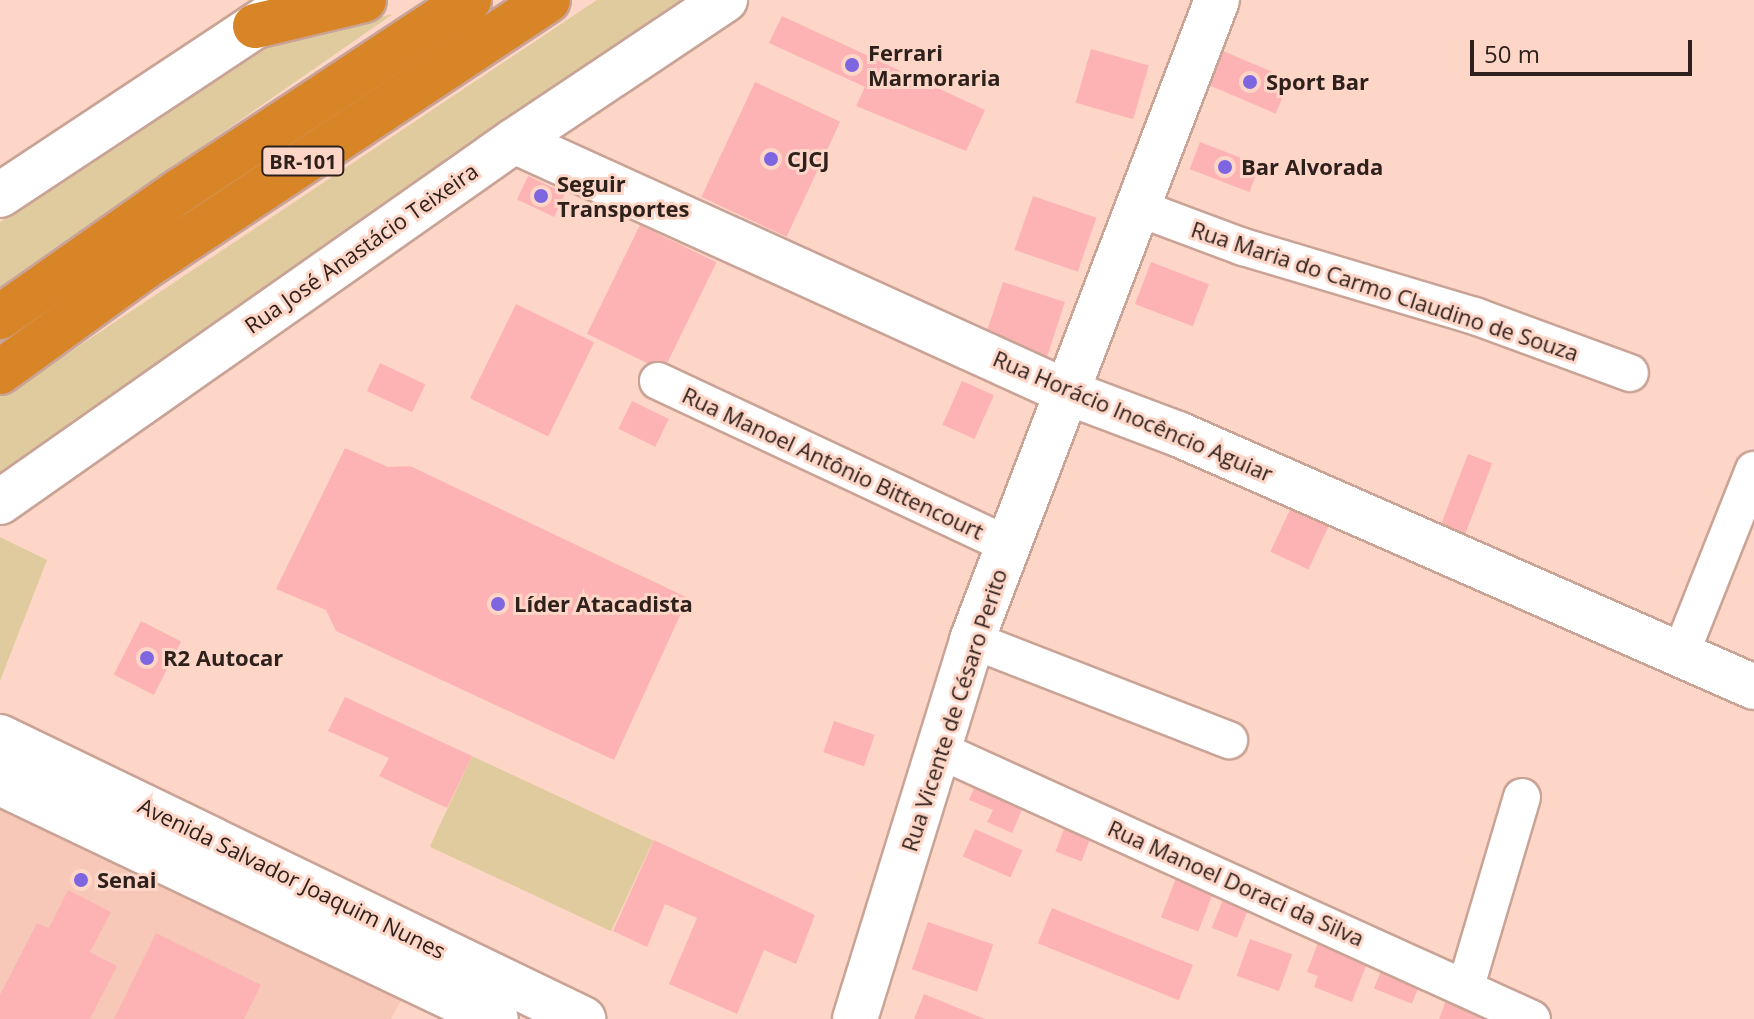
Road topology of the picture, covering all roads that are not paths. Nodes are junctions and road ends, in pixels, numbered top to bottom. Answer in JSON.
{"nodes":[{"id":1,"x":295,"y":0,"type":"edge"},
{"id":2,"x":364,"y":0,"type":"edge"},
{"id":3,"x":469,"y":0,"type":"edge"},
{"id":4,"x":548,"y":0,"type":"edge"},
{"id":5,"x":725,"y":0,"type":"edge"},
{"id":6,"x":1217,"y":0,"type":"edge"},
{"id":7,"x":255,"y":26,"type":"junction"},
{"id":8,"x":514,"y":141,"type":"junction"},
{"id":9,"x":0,"y":195,"type":"edge"},
{"id":10,"x":1141,"y":209,"type":"junction"},
{"id":11,"x":0,"y":317,"type":"edge"},
{"id":12,"x":0,"y":372,"type":"edge"},
{"id":13,"x":1630,"y":373,"type":"dead end"},
{"id":14,"x":658,"y":381,"type":"dead end"},
{"id":15,"x":1069,"y":393,"type":"junction"},
{"id":16,"x":1754,"y":470,"type":"edge"},
{"id":17,"x":0,"y":502,"type":"edge"},
{"id":18,"x":1008,"y":545,"type":"junction"},
{"id":19,"x":972,"y":640,"type":"junction"},
{"id":20,"x":1681,"y":653,"type":"junction"},
{"id":21,"x":1754,"y":687,"type":"edge"},
{"id":22,"x":0,"y":737,"type":"edge"},
{"id":23,"x":1229,"y":740,"type":"dead end"},
{"id":24,"x":939,"y":750,"type":"junction"},
{"id":25,"x":0,"y":783,"type":"edge"},
{"id":26,"x":1522,"y":797,"type":"dead end"},
{"id":27,"x":1466,"y":986,"type":"junction"},
{"id":28,"x":496,"y":1019,"type":"edge"},
{"id":29,"x":583,"y":1019,"type":"edge"},
{"id":30,"x":855,"y":1019,"type":"edge"},
{"id":31,"x":1532,"y":1019,"type":"edge"}],
"edges":[{"from":1,"to":7,"type":"street"},
{"from":2,"to":7,"type":"highway"},
{"from":3,"to":11,"type":"highway","number":"BR-101"},
{"from":4,"to":12,"type":"highway","number":"BR-101"},
{"from":5,"to":8,"type":"street","name":"Rua José Anastácio Teixeira"},
{"from":6,"to":10,"type":"street","name":"Rua Vicente de Césaro Perito"},
{"from":7,"to":9,"type":"street"},
{"from":8,"to":15,"type":"street","name":"Rua Horácio Inocêncio Aguiar"},
{"from":8,"to":17,"type":"street","name":"Rua José Anastácio Teixeira"},
{"from":10,"to":13,"type":"street","name":"Rua Maria do Carmo Claudino de Souza"},
{"from":10,"to":15,"type":"street","name":"Rua Vicente de Césaro Perito"},
{"from":14,"to":18,"type":"street","name":"Rua Manoel Antônio Bittencourt"},
{"from":15,"to":18,"type":"street","name":"Rua Vicente de Césaro Perito"},
{"from":15,"to":20,"type":"street","name":"Rua Horácio Inocêncio Aguiar"},
{"from":16,"to":20,"type":"street"},
{"from":18,"to":19,"type":"street","name":"Rua Vicente de Césaro Perito"},
{"from":19,"to":23,"type":"street"},
{"from":19,"to":24,"type":"street","name":"Rua Vicente de Césaro Perito"},
{"from":20,"to":21,"type":"street","name":"Rua Horácio Inocêncio Aguiar"},
{"from":22,"to":29,"type":"street","name":"Avenida Salvador Joaquim Nunes"},
{"from":24,"to":27,"type":"street","name":"Rua Manoel Doraci da Silva"},
{"from":24,"to":30,"type":"street","name":"Rua Vicente de Césaro Perito"},
{"from":25,"to":28,"type":"street","name":"Avenida Salvador Joaquim Nunes"},
{"from":26,"to":27,"type":"street"},
{"from":27,"to":31,"type":"street","name":"Rua Manoel Doraci da Silva"}]}
